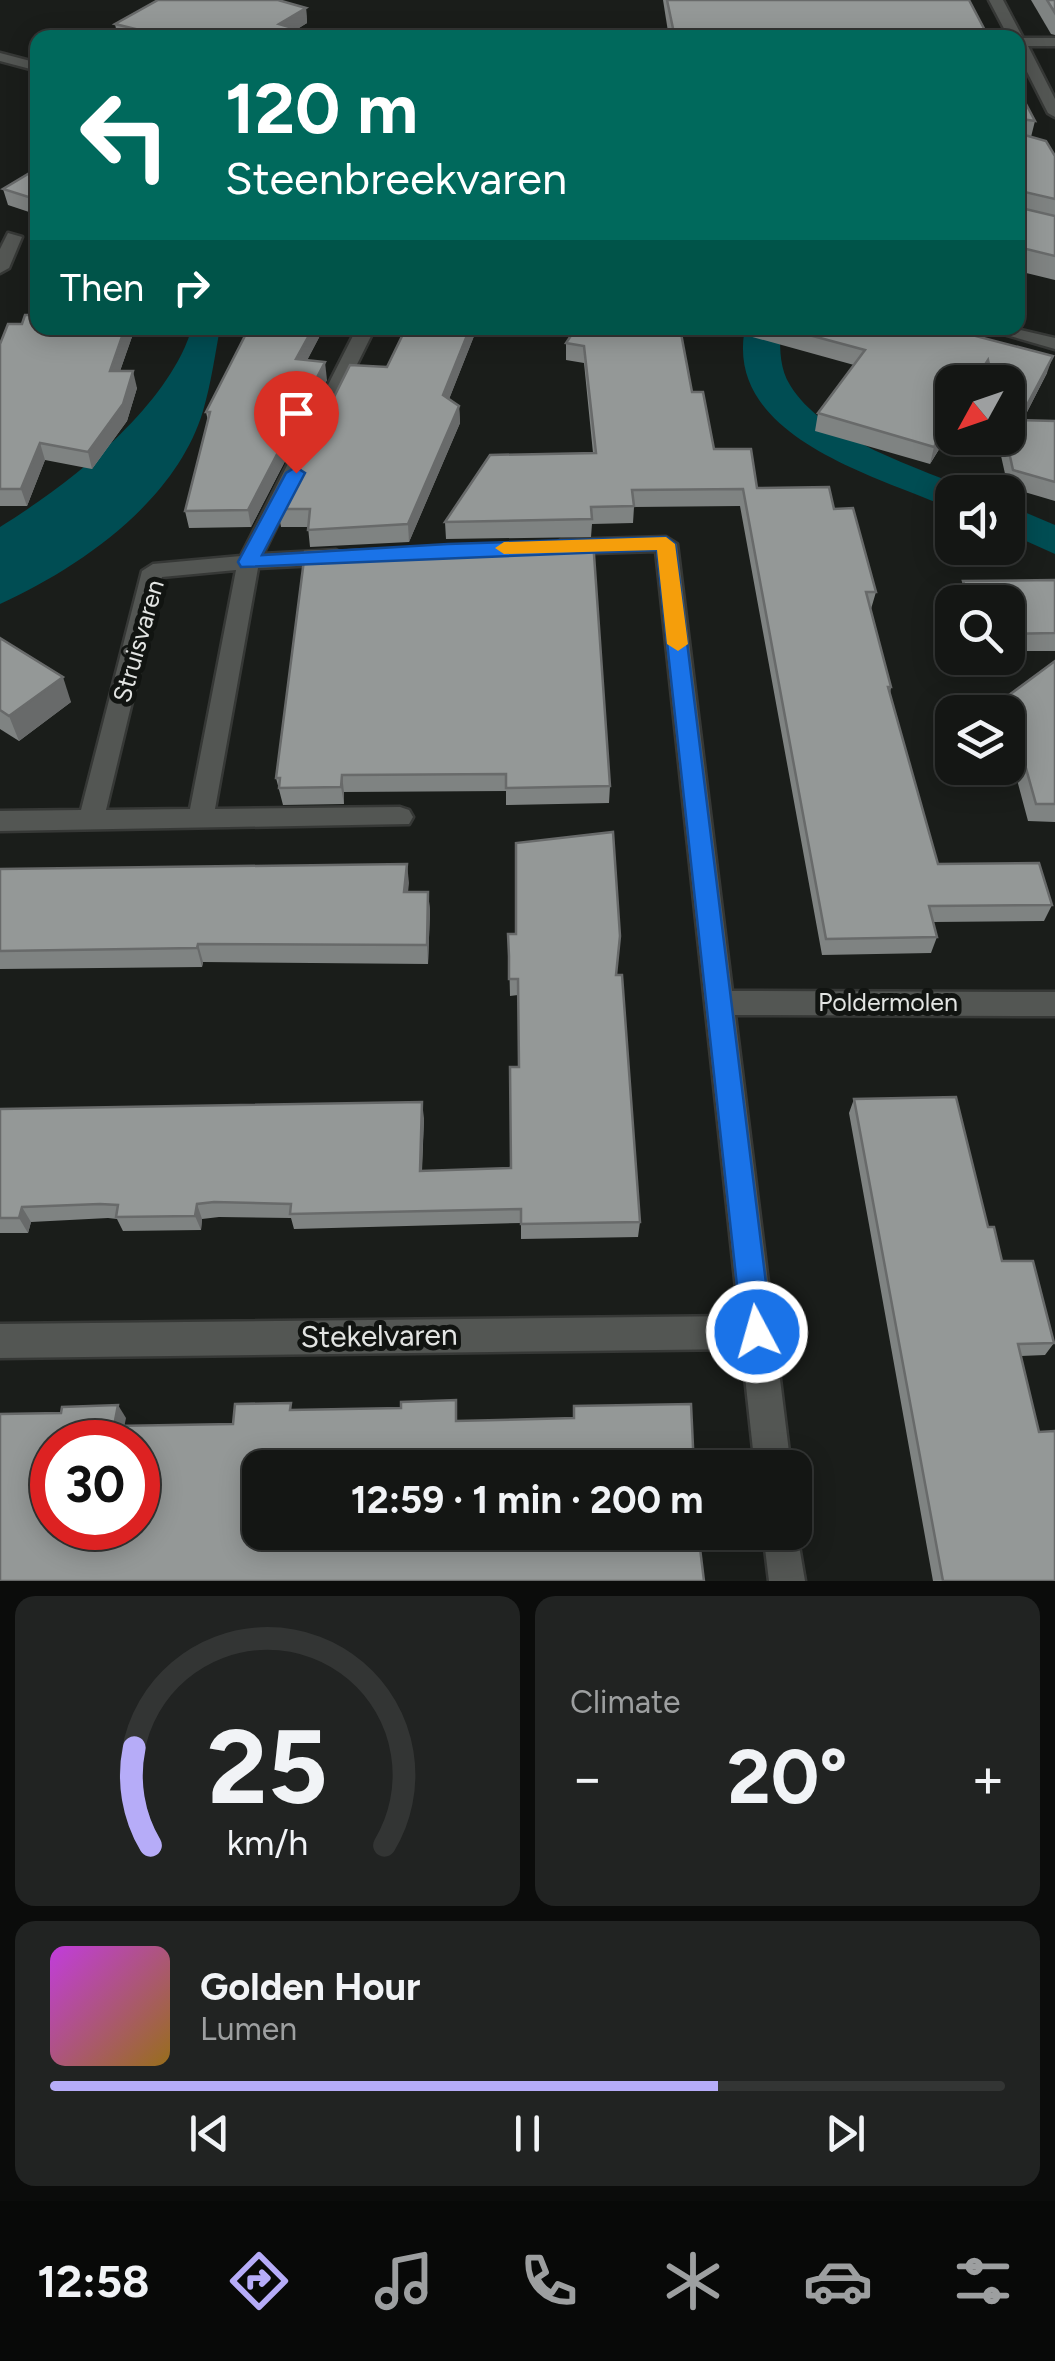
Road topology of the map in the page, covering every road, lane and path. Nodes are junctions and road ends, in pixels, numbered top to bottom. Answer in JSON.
{"nodes":[{"id":1,"x":996,"y":0,"type":"edge"},
{"id":2,"x":1012,"y":30,"type":"edge"},
{"id":3,"x":1025,"y":40,"type":"edge"},
{"id":4,"x":1055,"y":42,"type":"edge"},
{"id":5,"x":1025,"y":56,"type":"edge"},
{"id":6,"x":0,"y":57,"type":"edge"},
{"id":7,"x":30,"y":65,"type":"edge"},
{"id":8,"x":1055,"y":114,"type":"edge"},
{"id":9,"x":14,"y":237,"type":"dead end"},
{"id":10,"x":0,"y":268,"type":"edge"},
{"id":11,"x":363,"y":335,"type":"edge"},
{"id":12,"x":1020,"y":335,"type":"edge"},
{"id":13,"x":1055,"y":344,"type":"edge"},
{"id":14,"x":547,"y":547,"type":"edge"},
{"id":15,"x":357,"y":556,"type":"edge"},
{"id":16,"x":248,"y":562,"type":"junction"},
{"id":17,"x":400,"y":817,"type":"dead end"},
{"id":18,"x":202,"y":819,"type":"junction"},
{"id":19,"x":91,"y":820,"type":"junction"},
{"id":20,"x":0,"y":821,"type":"edge"},
{"id":21,"x":721,"y":1003,"type":"junction"},
{"id":22,"x":1055,"y":1004,"type":"edge"},
{"id":23,"x":757,"y":1332,"type":"junction"},
{"id":24,"x":0,"y":1342,"type":"edge"},
{"id":25,"x":772,"y":1450,"type":"edge"},
{"id":26,"x":783,"y":1550,"type":"edge"},
{"id":27,"x":787,"y":1581,"type":"edge"}],
"edges":[{"from":1,"to":2,"type":"street"},
{"from":3,"to":4,"type":"street"},
{"from":5,"to":8,"type":"street"},
{"from":6,"to":7,"type":"street"},
{"from":9,"to":10,"type":"street"},
{"from":11,"to":16,"type":"street"},
{"from":12,"to":13,"type":"street"},
{"from":14,"to":21,"type":"street"},
{"from":15,"to":16,"type":"street"},
{"from":16,"to":18,"type":"street"},
{"from":16,"to":19,"type":"street","name":"Struisvaren"},
{"from":17,"to":18,"type":"street"},
{"from":18,"to":19,"type":"street"},
{"from":19,"to":20,"type":"street"},
{"from":21,"to":22,"type":"street","name":"Poldermolen"},
{"from":21,"to":23,"type":"street"},
{"from":23,"to":24,"type":"street","name":"Stekelvaren"},
{"from":23,"to":25,"type":"street"},
{"from":26,"to":27,"type":"street"}]}
